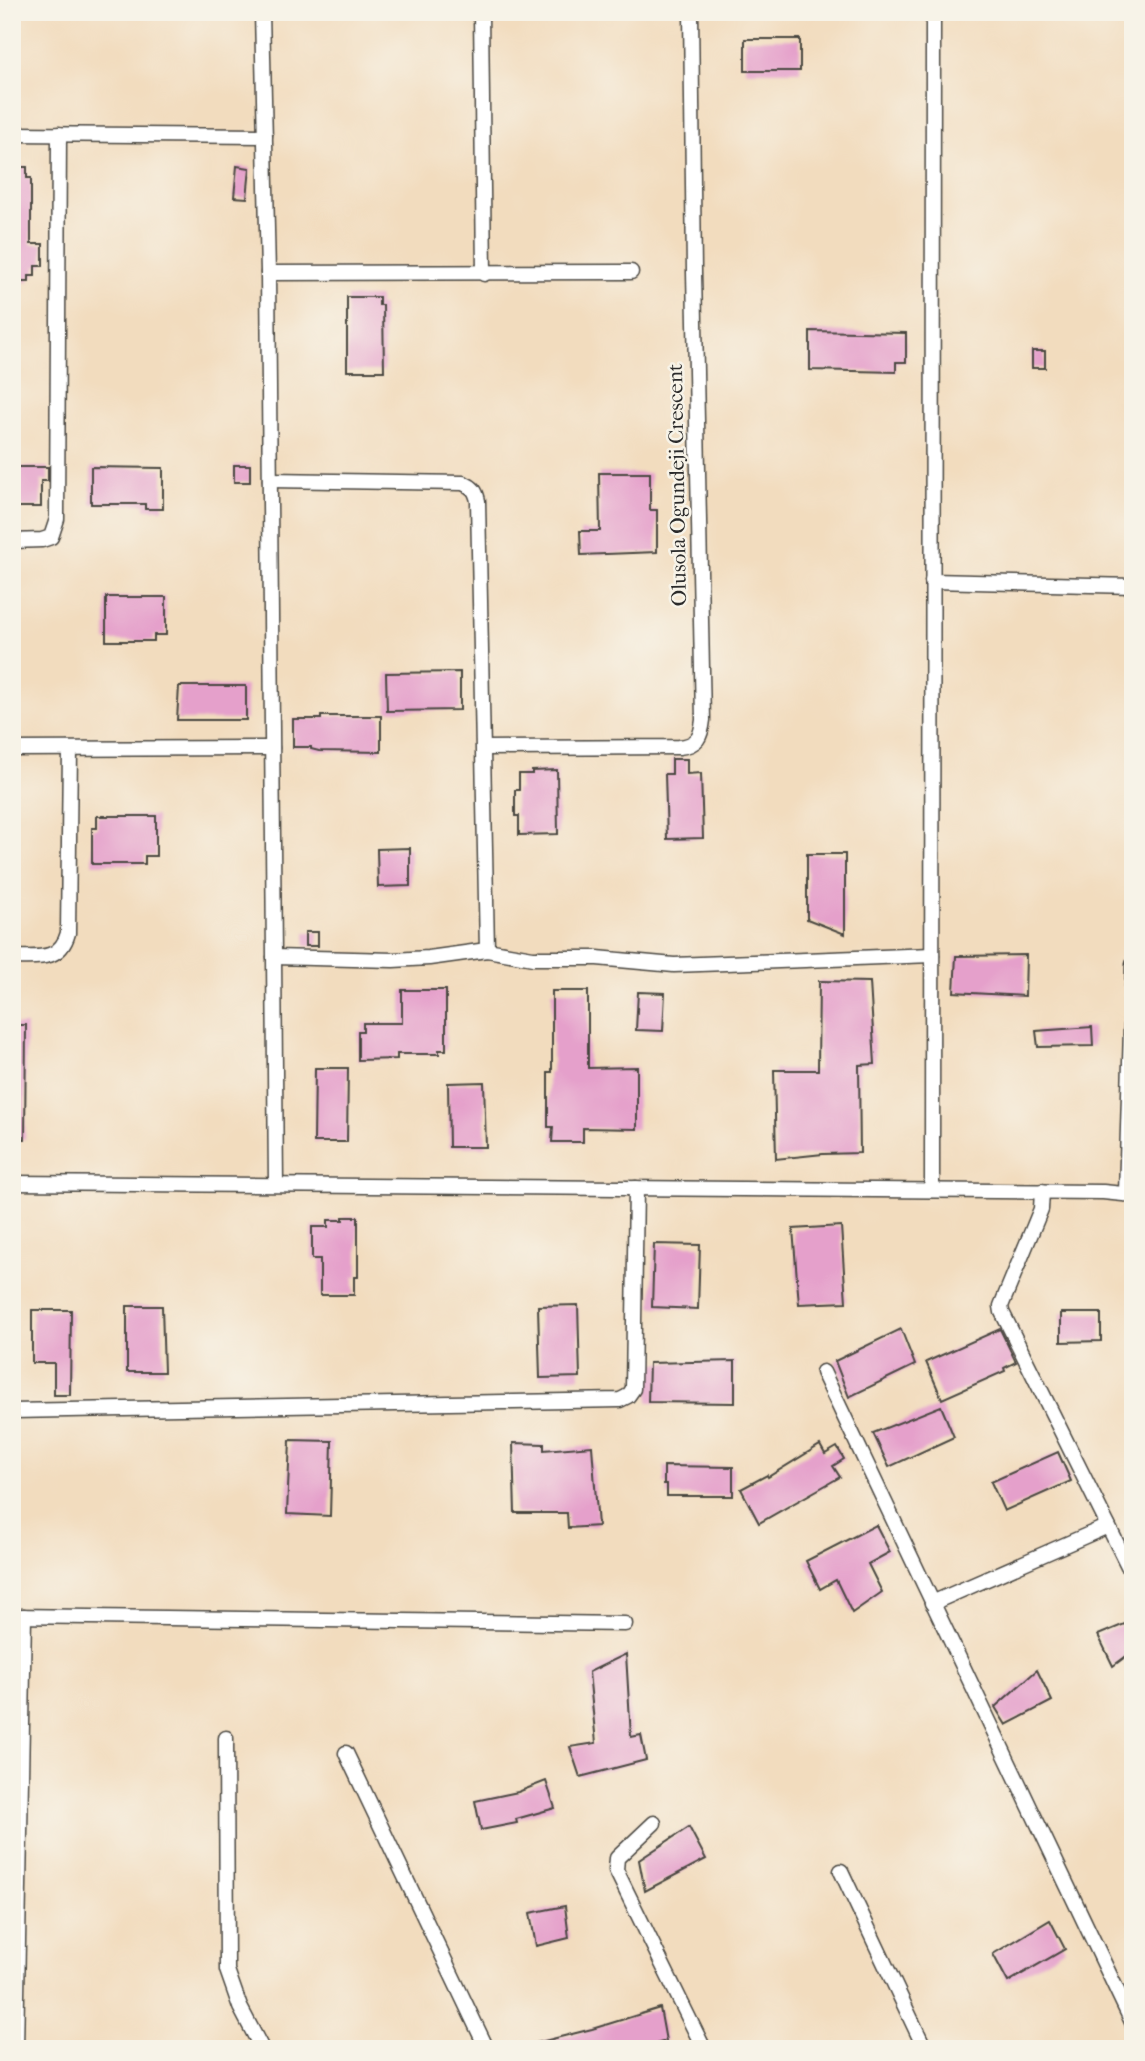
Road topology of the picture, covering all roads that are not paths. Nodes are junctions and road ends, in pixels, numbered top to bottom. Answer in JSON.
{"nodes":[{"id":1,"x":262,"y":12,"type":"edge"},
{"id":2,"x":481,"y":12,"type":"edge"},
{"id":3,"x":691,"y":12,"type":"edge"},
{"id":4,"x":933,"y":12,"type":"edge"},
{"id":5,"x":12,"y":134,"type":"edge"},
{"id":6,"x":59,"y":134,"type":"junction"},
{"id":7,"x":265,"y":136,"type":"junction"},
{"id":8,"x":631,"y":272,"type":"dead end"},
{"id":9,"x":268,"y":273,"type":"junction"},
{"id":10,"x":484,"y":274,"type":"junction"},
{"id":11,"x":270,"y":480,"type":"junction"},
{"id":12,"x":12,"y":541,"type":"edge"},
{"id":13,"x":932,"y":582,"type":"junction"},
{"id":14,"x":1133,"y":586,"type":"edge"},
{"id":15,"x":272,"y":748,"type":"junction"},
{"id":16,"x":485,"y":748,"type":"junction"},
{"id":17,"x":12,"y":749,"type":"edge"},
{"id":18,"x":70,"y":749,"type":"junction"},
{"id":19,"x":487,"y":950,"type":"junction"},
{"id":20,"x":932,"y":955,"type":"junction"},
{"id":21,"x":12,"y":957,"type":"edge"},
{"id":22,"x":274,"y":957,"type":"junction"},
{"id":23,"x":1133,"y":964,"type":"edge"},
{"id":24,"x":12,"y":1183,"type":"edge"},
{"id":25,"x":276,"y":1184,"type":"junction"},
{"id":26,"x":636,"y":1188,"type":"junction"},
{"id":27,"x":932,"y":1190,"type":"junction"},
{"id":28,"x":1042,"y":1191,"type":"junction"},
{"id":29,"x":1129,"y":1194,"type":"edge"},
{"id":30,"x":823,"y":1372,"type":"dead end"},
{"id":31,"x":12,"y":1411,"type":"edge"},
{"id":32,"x":1108,"y":1526,"type":"junction"},
{"id":33,"x":1133,"y":1576,"type":"edge"},
{"id":34,"x":932,"y":1603,"type":"junction"},
{"id":35,"x":18,"y":1616,"type":"edge"},
{"id":36,"x":625,"y":1623,"type":"dead end"},
{"id":37,"x":226,"y":1738,"type":"dead end"},
{"id":38,"x":346,"y":1753,"type":"dead end"},
{"id":39,"x":654,"y":1823,"type":"dead end"},
{"id":40,"x":17,"y":1830,"type":"edge"},
{"id":41,"x":841,"y":1871,"type":"dead end"},
{"id":42,"x":1133,"y":2024,"type":"edge"},
{"id":43,"x":14,"y":2030,"type":"edge"},
{"id":44,"x":16,"y":2049,"type":"edge"},
{"id":45,"x":262,"y":2049,"type":"edge"},
{"id":46,"x":487,"y":2049,"type":"edge"},
{"id":47,"x":704,"y":2049,"type":"edge"},
{"id":48,"x":925,"y":2049,"type":"edge"}],
"edges":[{"from":1,"to":7,"type":"street"},
{"from":2,"to":10,"type":"street"},
{"from":3,"to":16,"type":"street","name":"Olusola Ogundeji Crescent"},
{"from":4,"to":13,"type":"street"},
{"from":5,"to":6,"type":"street"},
{"from":6,"to":7,"type":"street"},
{"from":6,"to":12,"type":"street"},
{"from":7,"to":9,"type":"street"},
{"from":8,"to":10,"type":"street"},
{"from":9,"to":10,"type":"street"},
{"from":9,"to":11,"type":"street"},
{"from":11,"to":15,"type":"street"},
{"from":11,"to":16,"type":"street"},
{"from":13,"to":14,"type":"street"},
{"from":13,"to":20,"type":"street"},
{"from":15,"to":18,"type":"street"},
{"from":15,"to":22,"type":"street"},
{"from":16,"to":19,"type":"street"},
{"from":17,"to":18,"type":"street"},
{"from":18,"to":21,"type":"street"},
{"from":19,"to":20,"type":"street"},
{"from":19,"to":22,"type":"street"},
{"from":20,"to":27,"type":"street"},
{"from":22,"to":25,"type":"street"},
{"from":23,"to":29,"type":"street"},
{"from":24,"to":25,"type":"street"},
{"from":25,"to":26,"type":"street"},
{"from":26,"to":27,"type":"street"},
{"from":26,"to":31,"type":"street"},
{"from":27,"to":28,"type":"street"},
{"from":28,"to":29,"type":"street"},
{"from":28,"to":32,"type":"street"},
{"from":30,"to":34,"type":"street"},
{"from":32,"to":33,"type":"street"},
{"from":32,"to":34,"type":"street"},
{"from":34,"to":42,"type":"street"},
{"from":35,"to":36,"type":"street"},
{"from":35,"to":40,"type":"street"},
{"from":37,"to":45,"type":"street"},
{"from":38,"to":46,"type":"street"},
{"from":39,"to":47,"type":"street"},
{"from":40,"to":43,"type":"street"},
{"from":41,"to":48,"type":"street"},
{"from":43,"to":44,"type":"street"}]}
